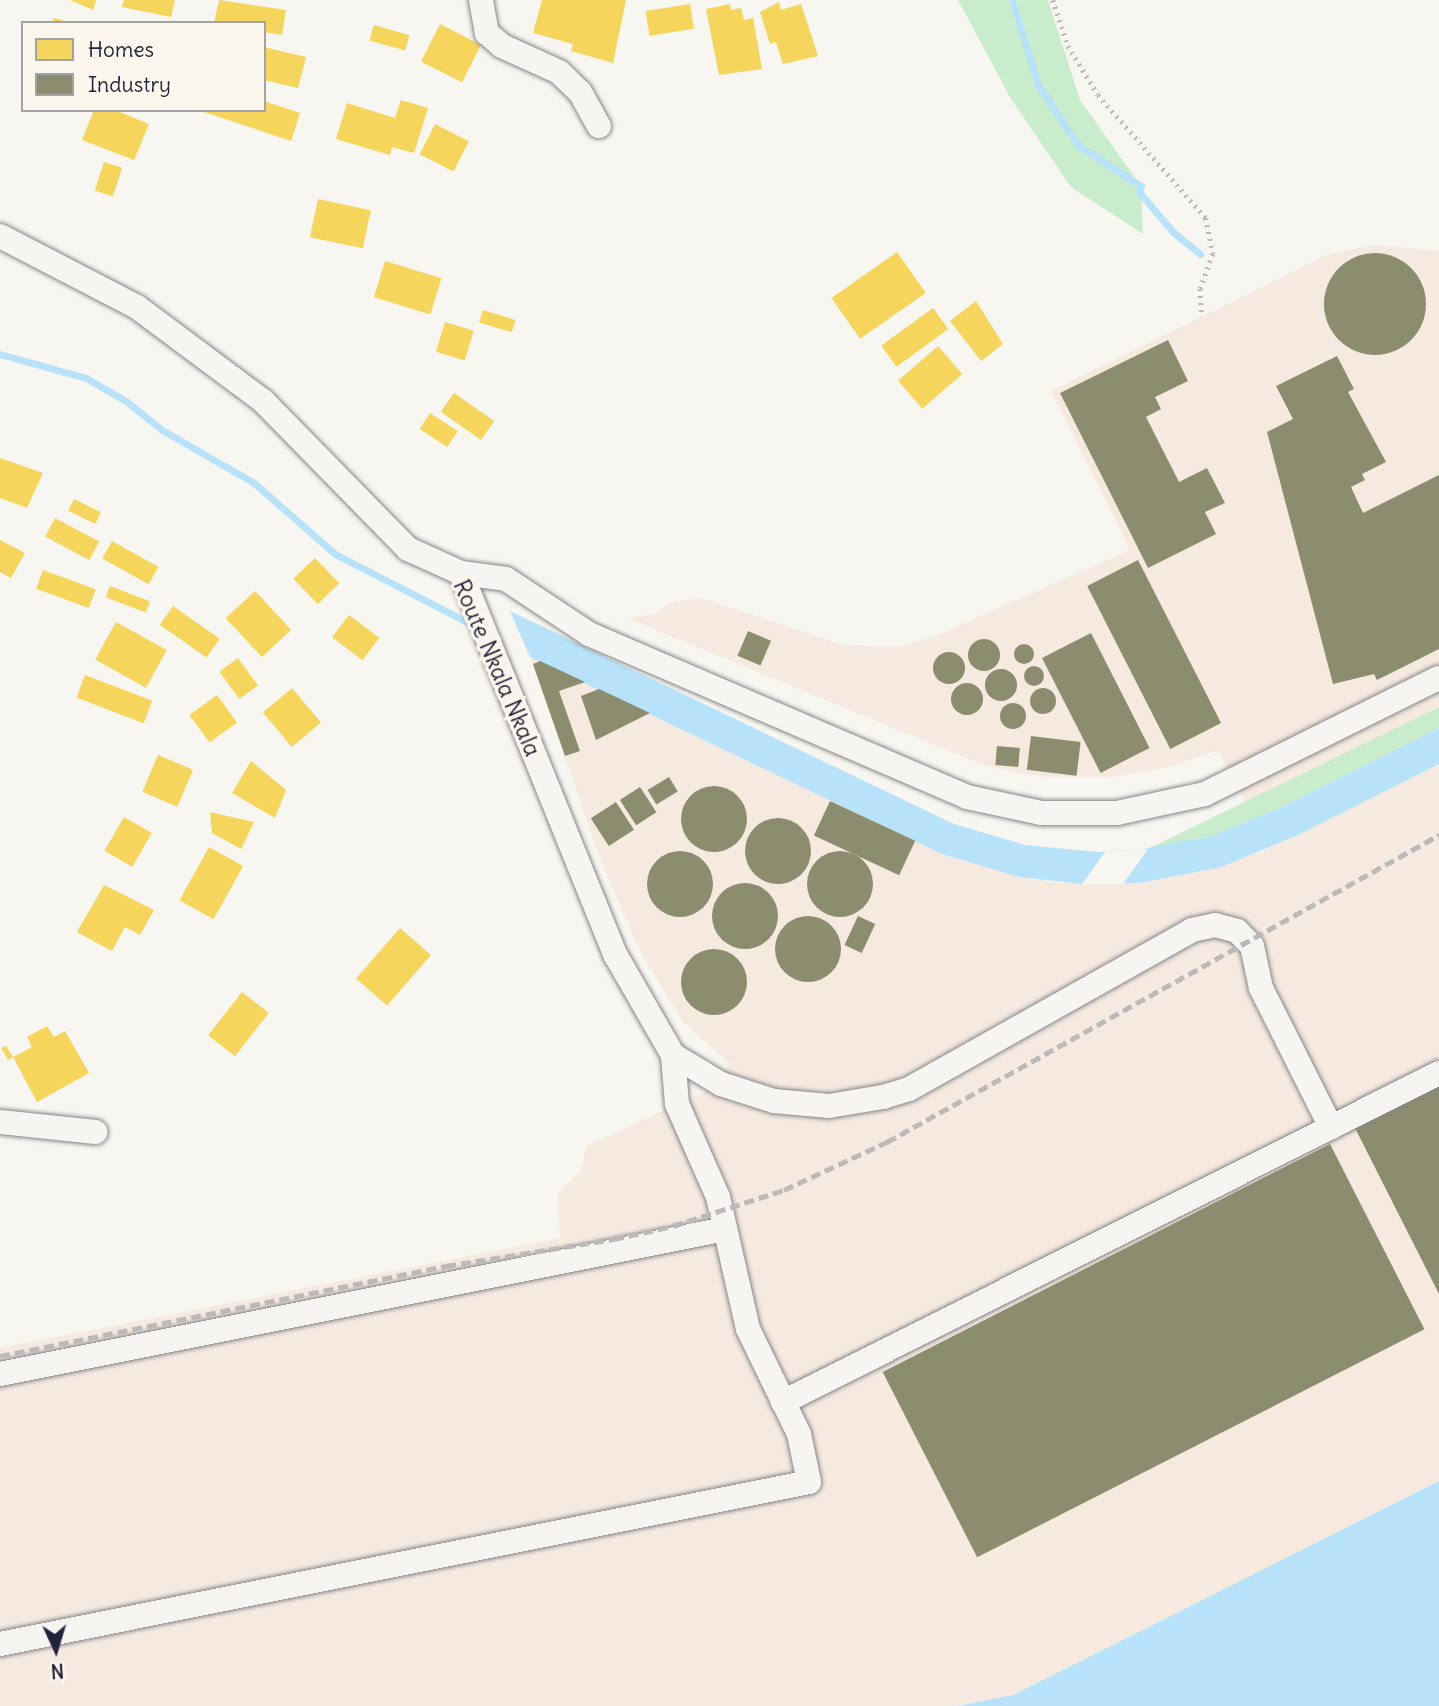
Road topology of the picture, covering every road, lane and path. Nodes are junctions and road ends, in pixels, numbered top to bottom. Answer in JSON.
{"nodes":[{"id":1,"x":481,"y":0,"type":"edge"},
{"id":2,"x":1053,"y":0,"type":"edge"},
{"id":3,"x":600,"y":126,"type":"dead end"},
{"id":4,"x":0,"y":236,"type":"edge"},
{"id":5,"x":1202,"y":317,"type":"dead end"},
{"id":6,"x":461,"y":573,"type":"junction"},
{"id":7,"x":1439,"y":678,"type":"edge"},
{"id":8,"x":673,"y":1055,"type":"junction"},
{"id":9,"x":1439,"y":1073,"type":"edge"},
{"id":10,"x":0,"y":1122,"type":"edge"},
{"id":11,"x":1331,"y":1127,"type":"junction"},
{"id":12,"x":95,"y":1132,"type":"dead end"},
{"id":13,"x":726,"y":1229,"type":"junction"},
{"id":14,"x":0,"y":1374,"type":"edge"},
{"id":15,"x":783,"y":1402,"type":"junction"},
{"id":16,"x":0,"y":1644,"type":"edge"}],
"edges":[{"from":1,"to":3,"type":"street"},
{"from":2,"to":5,"type":"path"},
{"from":4,"to":6,"type":"street","name":"Route Nkala Nkala"},
{"from":6,"to":7,"type":"street"},
{"from":6,"to":8,"type":"street","name":"Route Nkala Nkala"},
{"from":8,"to":11,"type":"street"},
{"from":8,"to":13,"type":"street"},
{"from":9,"to":11,"type":"street"},
{"from":10,"to":12,"type":"street"},
{"from":11,"to":15,"type":"street"},
{"from":13,"to":14,"type":"street"},
{"from":13,"to":15,"type":"street"},
{"from":15,"to":16,"type":"street"}]}
